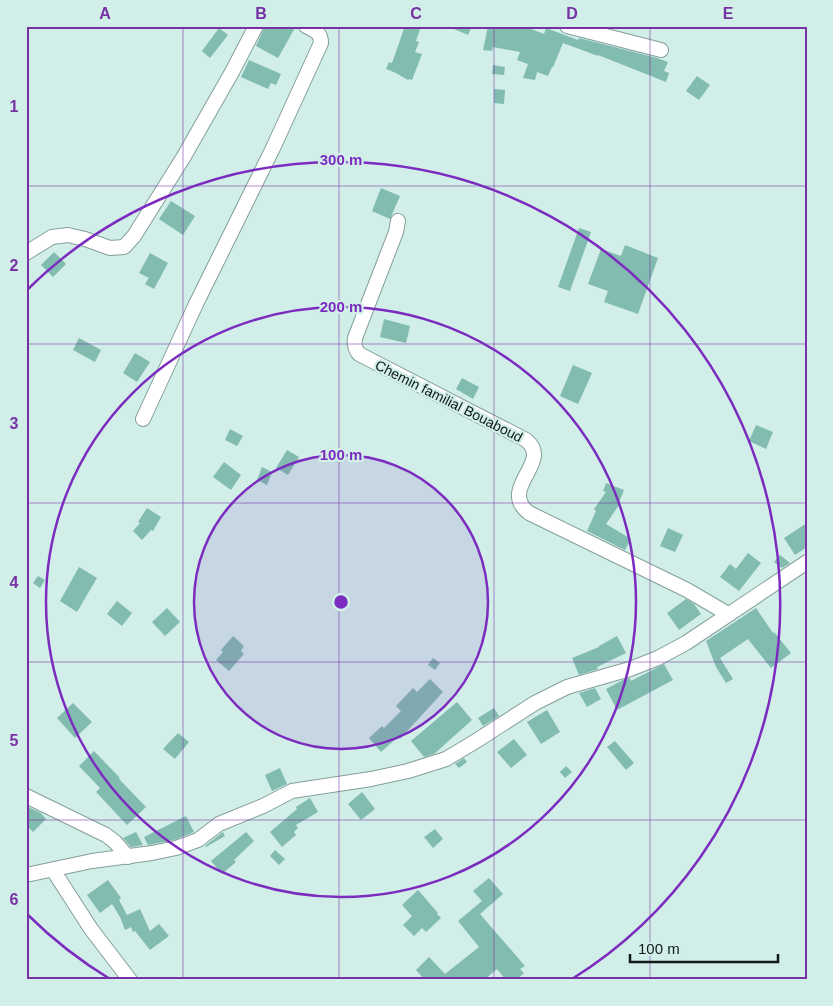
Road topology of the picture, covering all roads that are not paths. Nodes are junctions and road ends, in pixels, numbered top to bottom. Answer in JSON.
{"nodes":[{"id":1,"x":256,"y":26,"type":"edge"},
{"id":2,"x":306,"y":26,"type":"edge"},
{"id":3,"x":567,"y":26,"type":"edge"},
{"id":4,"x":661,"y":50,"type":"dead end"},
{"id":5,"x":398,"y":222,"type":"dead end"},
{"id":6,"x":26,"y":253,"type":"edge"},
{"id":7,"x":143,"y":419,"type":"dead end"},
{"id":8,"x":807,"y":562,"type":"edge"},
{"id":9,"x":728,"y":614,"type":"junction"},
{"id":10,"x":26,"y":796,"type":"edge"},
{"id":11,"x":128,"y":857,"type":"junction"},
{"id":12,"x":53,"y":870,"type":"junction"},
{"id":13,"x":26,"y":875,"type":"edge"},
{"id":14,"x":130,"y":980,"type":"edge"}],
"edges":[{"from":1,"to":6,"type":"street"},
{"from":2,"to":7,"type":"street"},
{"from":3,"to":4,"type":"street"},
{"from":5,"to":9,"type":"street","name":"Chemin familial Bouaboud"},
{"from":8,"to":9,"type":"street"},
{"from":9,"to":11,"type":"street"},
{"from":10,"to":11,"type":"street"},
{"from":11,"to":12,"type":"street"},
{"from":12,"to":13,"type":"street"},
{"from":12,"to":14,"type":"street"}]}
